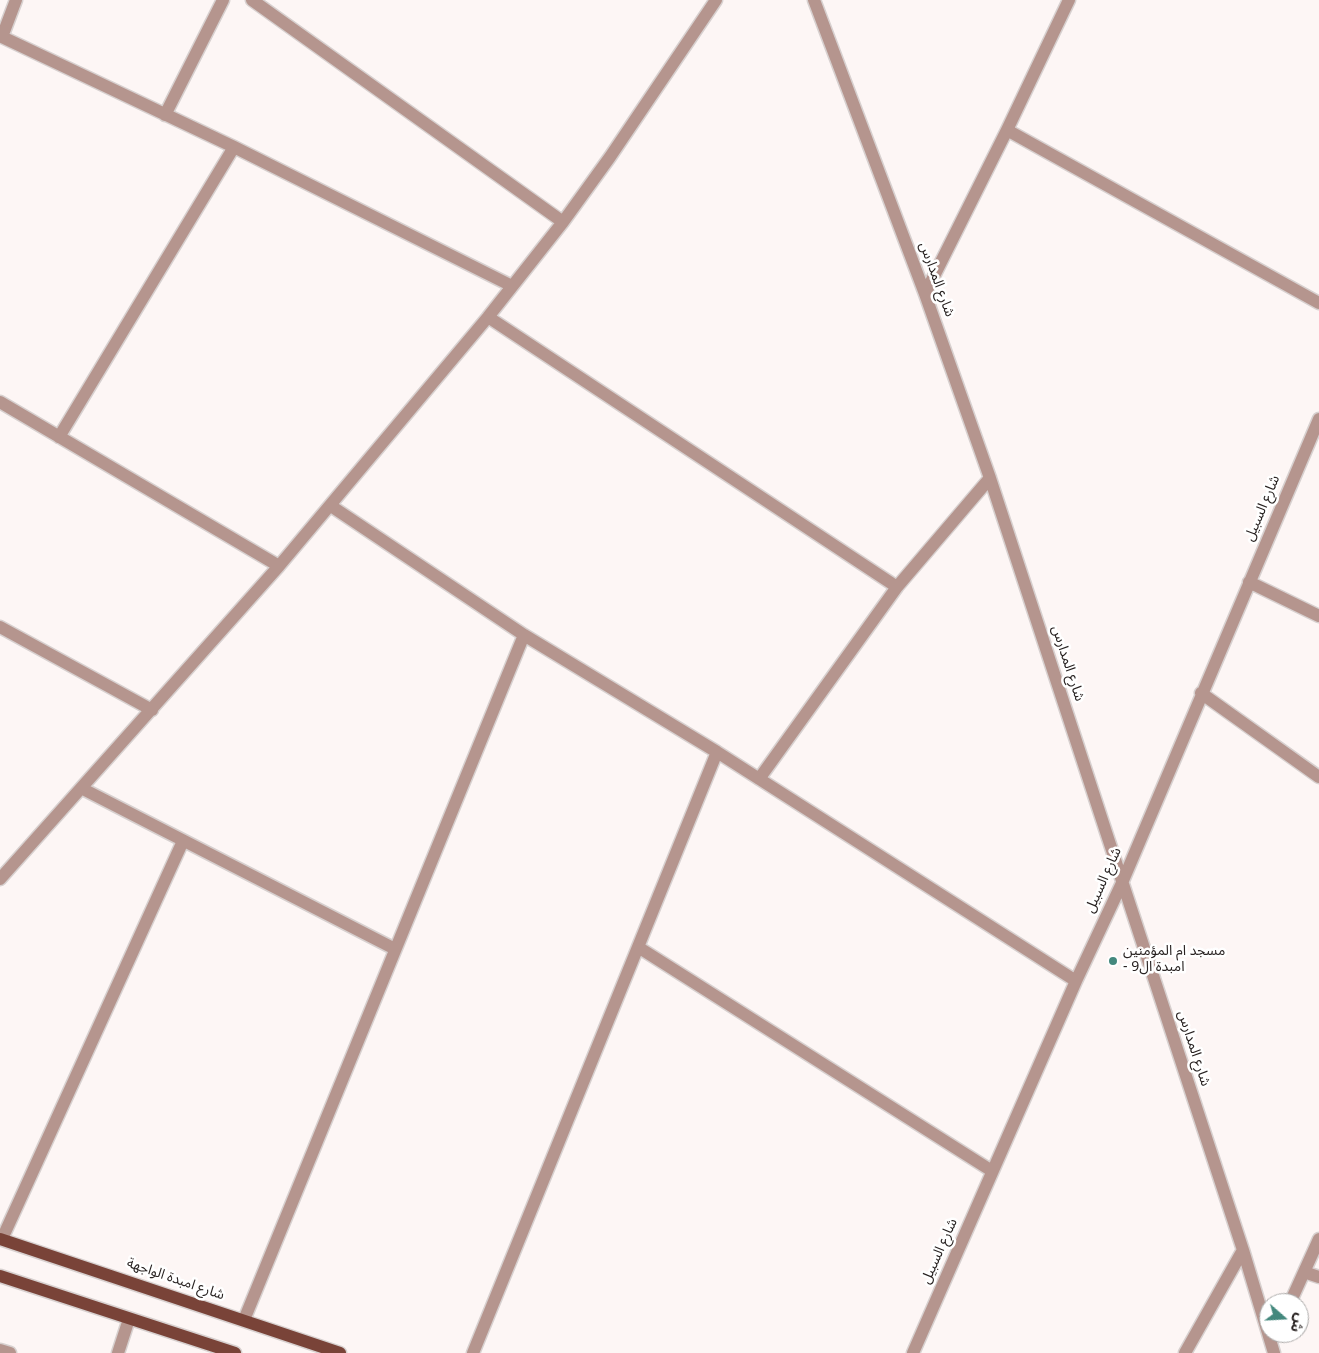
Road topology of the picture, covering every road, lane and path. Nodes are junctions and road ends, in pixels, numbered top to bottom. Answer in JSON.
{"nodes":[{"id":1,"x":16,"y":0,"type":"edge"},
{"id":2,"x":223,"y":0,"type":"edge"},
{"id":3,"x":252,"y":0,"type":"edge"},
{"id":4,"x":716,"y":0,"type":"edge"},
{"id":5,"x":814,"y":0,"type":"edge"},
{"id":6,"x":1069,"y":0,"type":"edge"},
{"id":7,"x":1,"y":36,"type":"edge"},
{"id":8,"x":165,"y":115,"type":"junction"},
{"id":9,"x":1007,"y":130,"type":"junction"},
{"id":10,"x":234,"y":147,"type":"junction"},
{"id":11,"x":563,"y":222,"type":"junction"},
{"id":12,"x":512,"y":286,"type":"junction"},
{"id":13,"x":924,"y":294,"type":"junction"},
{"id":14,"x":1319,"y":303,"type":"edge"},
{"id":15,"x":488,"y":317,"type":"junction"},
{"id":16,"x":0,"y":402,"type":"edge"},
{"id":17,"x":1318,"y":424,"type":"edge"},
{"id":18,"x":59,"y":437,"type":"junction"},
{"id":19,"x":990,"y":478,"type":"junction"},
{"id":20,"x":331,"y":506,"type":"junction"},
{"id":21,"x":279,"y":566,"type":"junction"},
{"id":22,"x":1249,"y":582,"type":"junction"},
{"id":23,"x":897,"y":587,"type":"junction"},
{"id":24,"x":1319,"y":616,"type":"edge"},
{"id":25,"x":0,"y":627,"type":"edge"},
{"id":26,"x":524,"y":635,"type":"junction"},
{"id":27,"x":1202,"y":693,"type":"junction"},
{"id":28,"x":152,"y":710,"type":"junction"},
{"id":29,"x":718,"y":752,"type":"junction"},
{"id":30,"x":1319,"y":777,"type":"edge"},
{"id":31,"x":759,"y":779,"type":"junction"},
{"id":32,"x":81,"y":788,"type":"junction"},
{"id":33,"x":183,"y":841,"type":"junction"},
{"id":34,"x":0,"y":879,"type":"edge"},
{"id":35,"x":1122,"y":883,"type":"junction"},
{"id":36,"x":638,"y":947,"type":"junction"},
{"id":37,"x":395,"y":949,"type":"junction"},
{"id":38,"x":1076,"y":981,"type":"junction"},
{"id":39,"x":992,"y":1171,"type":"junction"},
{"id":40,"x":1,"y":1239,"type":"edge"},
{"id":41,"x":1319,"y":1239,"type":"edge"},
{"id":42,"x":1243,"y":1250,"type":"junction"},
{"id":43,"x":1304,"y":1272,"type":"junction"},
{"id":44,"x":0,"y":1276,"type":"edge"},
{"id":45,"x":1319,"y":1277,"type":"edge"},
{"id":46,"x":1295,"y":1293,"type":"edge"},
{"id":47,"x":1259,"y":1300,"type":"edge"},
{"id":48,"x":129,"y":1319,"type":"junction"},
{"id":49,"x":244,"y":1320,"type":"junction"},
{"id":50,"x":0,"y":1350,"type":"edge"},
{"id":51,"x":10,"y":1353,"type":"edge"},
{"id":52,"x":118,"y":1353,"type":"edge"},
{"id":53,"x":235,"y":1353,"type":"edge"},
{"id":54,"x":340,"y":1353,"type":"edge"},
{"id":55,"x":473,"y":1353,"type":"edge"},
{"id":56,"x":913,"y":1353,"type":"edge"},
{"id":57,"x":1185,"y":1353,"type":"edge"}],
"edges":[{"from":1,"to":7,"type":"street"},
{"from":2,"to":8,"type":"street"},
{"from":3,"to":11,"type":"street"},
{"from":4,"to":11,"type":"street"},
{"from":5,"to":13,"type":"street","name":"شارع المدارس"},
{"from":6,"to":9,"type":"street"},
{"from":7,"to":8,"type":"street"},
{"from":8,"to":10,"type":"street"},
{"from":9,"to":13,"type":"street"},
{"from":9,"to":14,"type":"street"},
{"from":10,"to":12,"type":"street"},
{"from":10,"to":18,"type":"street"},
{"from":11,"to":12,"type":"street"},
{"from":12,"to":15,"type":"street"},
{"from":13,"to":19,"type":"street","name":"شارع المدارس"},
{"from":15,"to":20,"type":"street"},
{"from":15,"to":23,"type":"street"},
{"from":16,"to":18,"type":"street"},
{"from":17,"to":22,"type":"street","name":"شارع السبيل"},
{"from":18,"to":21,"type":"street"},
{"from":19,"to":23,"type":"street"},
{"from":19,"to":35,"type":"street","name":"شارع المدارس"},
{"from":20,"to":21,"type":"street"},
{"from":20,"to":26,"type":"street"},
{"from":21,"to":28,"type":"street"},
{"from":22,"to":24,"type":"street"},
{"from":22,"to":27,"type":"street","name":"شارع السبيل"},
{"from":23,"to":31,"type":"street"},
{"from":25,"to":28,"type":"street"},
{"from":26,"to":29,"type":"street"},
{"from":26,"to":37,"type":"street"},
{"from":27,"to":30,"type":"street"},
{"from":27,"to":35,"type":"street","name":"شارع السبيل"},
{"from":28,"to":32,"type":"street"},
{"from":29,"to":31,"type":"street"},
{"from":29,"to":36,"type":"street"},
{"from":31,"to":38,"type":"street"},
{"from":32,"to":33,"type":"street"},
{"from":32,"to":34,"type":"street"},
{"from":33,"to":37,"type":"street"},
{"from":33,"to":40,"type":"street"},
{"from":35,"to":38,"type":"street","name":"شارع السبيل"},
{"from":35,"to":42,"type":"street","name":"شارع المدارس"},
{"from":36,"to":39,"type":"street"},
{"from":36,"to":55,"type":"street"},
{"from":37,"to":49,"type":"street"},
{"from":38,"to":39,"type":"street","name":"شارع السبيل"},
{"from":39,"to":56,"type":"street","name":"شارع السبيل"},
{"from":40,"to":49,"type":"main road","name":"شارع امبدة الواجهة"},
{"from":41,"to":43,"type":"street"},
{"from":42,"to":47,"type":"street","name":"شارع المدارس"},
{"from":42,"to":57,"type":"street"},
{"from":43,"to":45,"type":"street"},
{"from":43,"to":46,"type":"street"},
{"from":44,"to":48,"type":"main road"},
{"from":48,"to":52,"type":"street"},
{"from":48,"to":53,"type":"main road"},
{"from":49,"to":54,"type":"main road","name":"شارع امبدة الواجهة"},
{"from":50,"to":51,"type":"street"}]}
